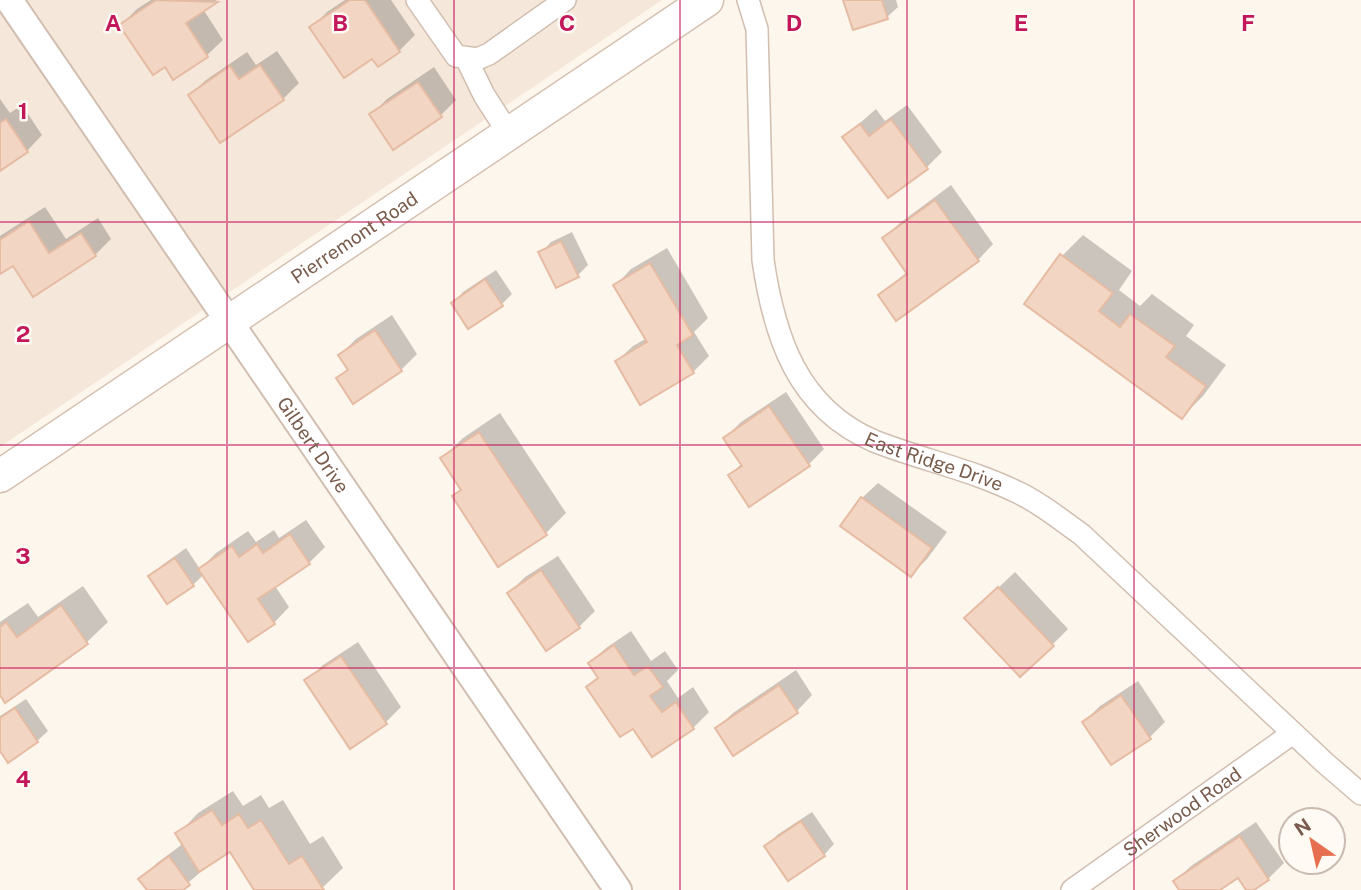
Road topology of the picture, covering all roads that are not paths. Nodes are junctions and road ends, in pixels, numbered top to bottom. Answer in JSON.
{"nodes":[{"id":1,"x":9,"y":0,"type":"edge"},
{"id":2,"x":417,"y":0,"type":"edge"},
{"id":3,"x":565,"y":0,"type":"edge"},
{"id":4,"x":707,"y":0,"type":"edge"},
{"id":5,"x":748,"y":0,"type":"edge"},
{"id":6,"x":467,"y":58,"type":"junction"},
{"id":7,"x":509,"y":134,"type":"junction"},
{"id":8,"x":228,"y":323,"type":"junction"},
{"id":9,"x":0,"y":476,"type":"edge"},
{"id":10,"x":1293,"y":733,"type":"junction"},
{"id":11,"x":1361,"y":794,"type":"edge"},
{"id":12,"x":618,"y":890,"type":"edge"},
{"id":13,"x":1072,"y":890,"type":"edge"}],
"edges":[{"from":1,"to":8,"type":"street","name":"Gilbert Drive"},
{"from":2,"to":6,"type":"street"},
{"from":3,"to":6,"type":"street"},
{"from":4,"to":7,"type":"main road","name":"Pierremont Road"},
{"from":5,"to":10,"type":"street","name":"East Ridge Drive"},
{"from":6,"to":7,"type":"street"},
{"from":7,"to":8,"type":"main road","name":"Pierremont Road"},
{"from":8,"to":9,"type":"main road","name":"Pierremont Road"},
{"from":8,"to":12,"type":"street","name":"Gilbert Drive"},
{"from":10,"to":11,"type":"street","name":"East Ridge Drive"},
{"from":10,"to":13,"type":"street","name":"Sherwood Road"}]}
